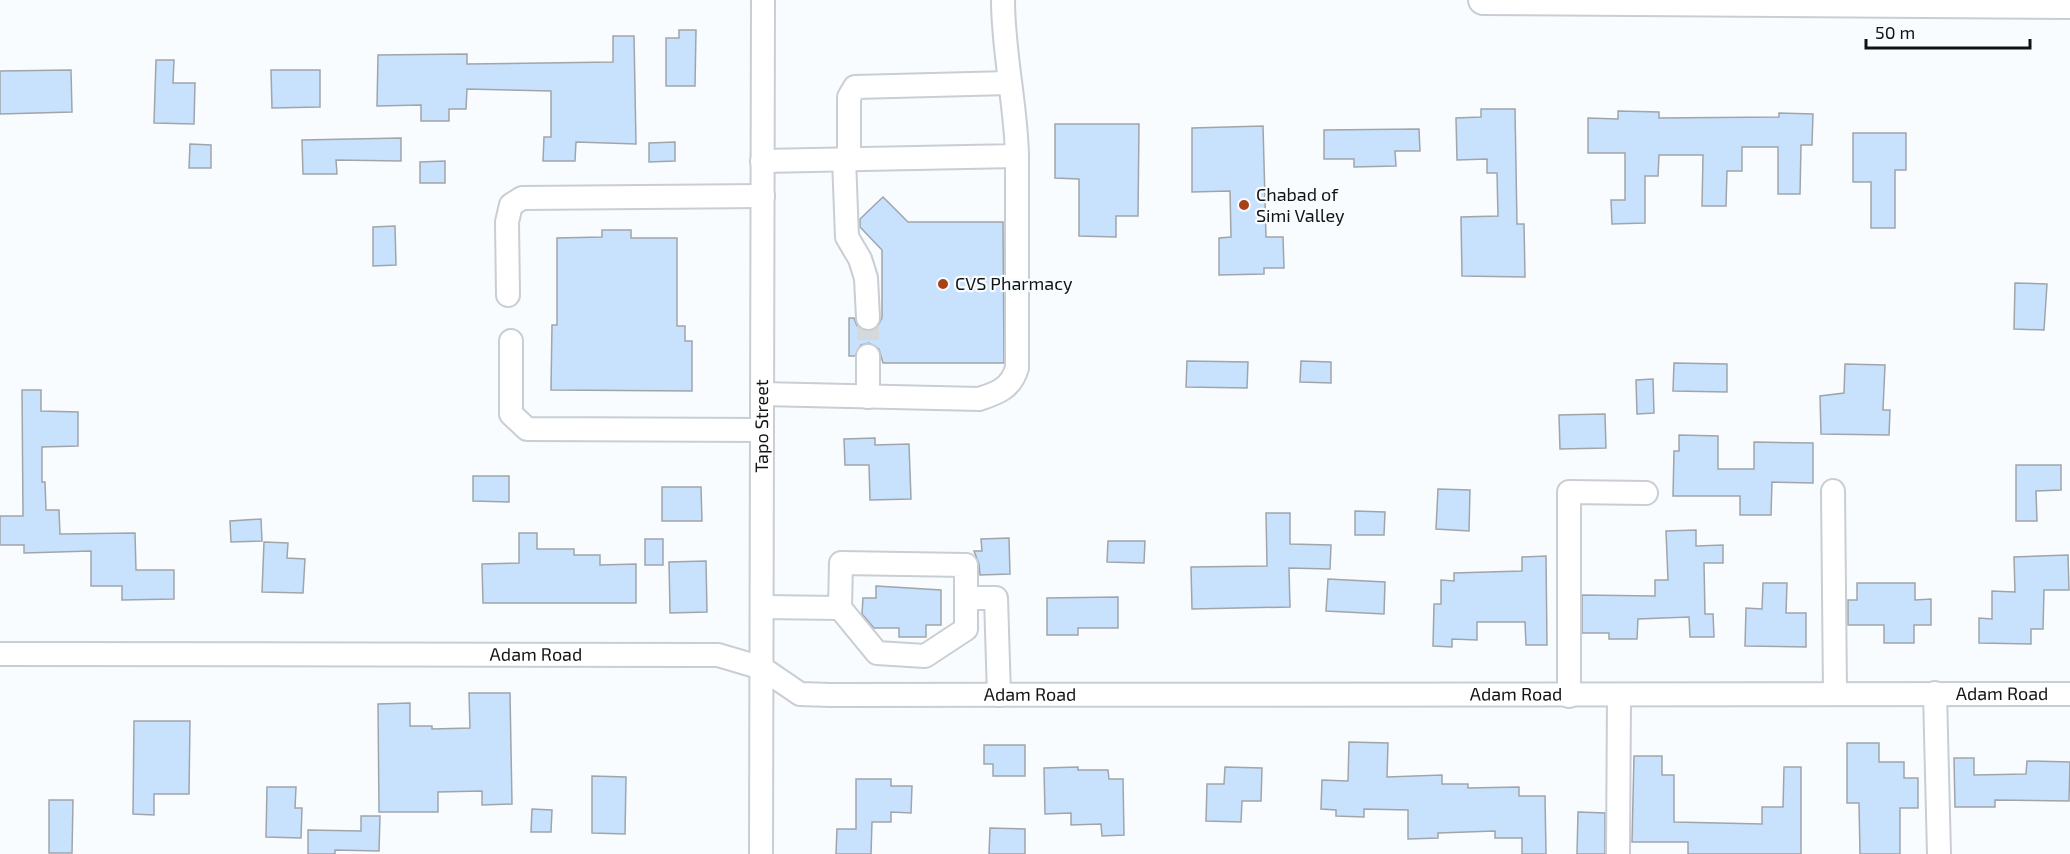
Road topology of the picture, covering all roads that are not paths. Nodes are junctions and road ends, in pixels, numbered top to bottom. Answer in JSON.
{"nodes":[{"id":1,"x":763,"y":0,"type":"edge"},
{"id":2,"x":1003,"y":0,"type":"edge"},
{"id":3,"x":1483,"y":0,"type":"edge"},
{"id":4,"x":2070,"y":4,"type":"edge"},
{"id":5,"x":1010,"y":83,"type":"junction"},
{"id":6,"x":1017,"y":156,"type":"junction"},
{"id":7,"x":847,"y":159,"type":"junction"},
{"id":8,"x":762,"y":161,"type":"junction"},
{"id":9,"x":762,"y":196,"type":"junction"},
{"id":10,"x":508,"y":295,"type":"dead end"},
{"id":11,"x":868,"y":318,"type":"tunnel mouth"},
{"id":12,"x":511,"y":341,"type":"dead end"},
{"id":13,"x":868,"y":356,"type":"tunnel mouth"},
{"id":14,"x":762,"y":394,"type":"junction"},
{"id":15,"x":868,"y":397,"type":"junction"},
{"id":16,"x":762,"y":430,"type":"junction"},
{"id":17,"x":1833,"y":491,"type":"dead end"},
{"id":18,"x":1646,"y":493,"type":"dead end"},
{"id":19,"x":966,"y":598,"type":"junction"},
{"id":20,"x":762,"y":607,"type":"junction"},
{"id":21,"x":840,"y":608,"type":"junction"},
{"id":22,"x":0,"y":654,"type":"edge"},
{"id":23,"x":762,"y":668,"type":"junction"},
{"id":24,"x":1834,"y":693,"type":"junction"},
{"id":25,"x":1935,"y":693,"type":"junction"},
{"id":26,"x":2070,"y":694,"type":"edge"},
{"id":27,"x":999,"y":695,"type":"junction"},
{"id":28,"x":1619,"y":695,"type":"junction"},
{"id":29,"x":1569,"y":696,"type":"junction"},
{"id":30,"x":761,"y":854,"type":"edge"},
{"id":31,"x":1618,"y":854,"type":"edge"},
{"id":32,"x":1939,"y":854,"type":"edge"}],
"edges":[{"from":1,"to":8,"type":"street","name":"Tapo Street"},
{"from":2,"to":5,"type":"street"},
{"from":3,"to":4,"type":"main road"},
{"from":5,"to":6,"type":"street"},
{"from":5,"to":7,"type":"street"},
{"from":6,"to":7,"type":"street"},
{"from":6,"to":15,"type":"street"},
{"from":7,"to":8,"type":"street"},
{"from":7,"to":11,"type":"street"},
{"from":8,"to":9,"type":"street","name":"Tapo Street"},
{"from":9,"to":10,"type":"street"},
{"from":9,"to":14,"type":"street","name":"Tapo Street"},
{"from":12,"to":16,"type":"street"},
{"from":13,"to":15,"type":"street"},
{"from":14,"to":15,"type":"street"},
{"from":14,"to":16,"type":"street","name":"Tapo Street"},
{"from":16,"to":20,"type":"street","name":"Tapo Street"},
{"from":17,"to":24,"type":"street"},
{"from":18,"to":29,"type":"street"},
{"from":19,"to":21,"type":"street"},
{"from":19,"to":21,"type":"street"},
{"from":19,"to":27,"type":"street"},
{"from":20,"to":21,"type":"street"},
{"from":20,"to":23,"type":"street","name":"Tapo Street"},
{"from":22,"to":23,"type":"street","name":"Adam Road"},
{"from":23,"to":27,"type":"street","name":"Adam Road"},
{"from":23,"to":30,"type":"street","name":"Tapo Street"},
{"from":24,"to":25,"type":"street","name":"Adam Road"},
{"from":24,"to":28,"type":"street","name":"Adam Road"},
{"from":25,"to":26,"type":"street","name":"Adam Road"},
{"from":25,"to":32,"type":"street"},
{"from":27,"to":29,"type":"street","name":"Adam Road"},
{"from":28,"to":29,"type":"street","name":"Adam Road"},
{"from":28,"to":31,"type":"street"}]}
